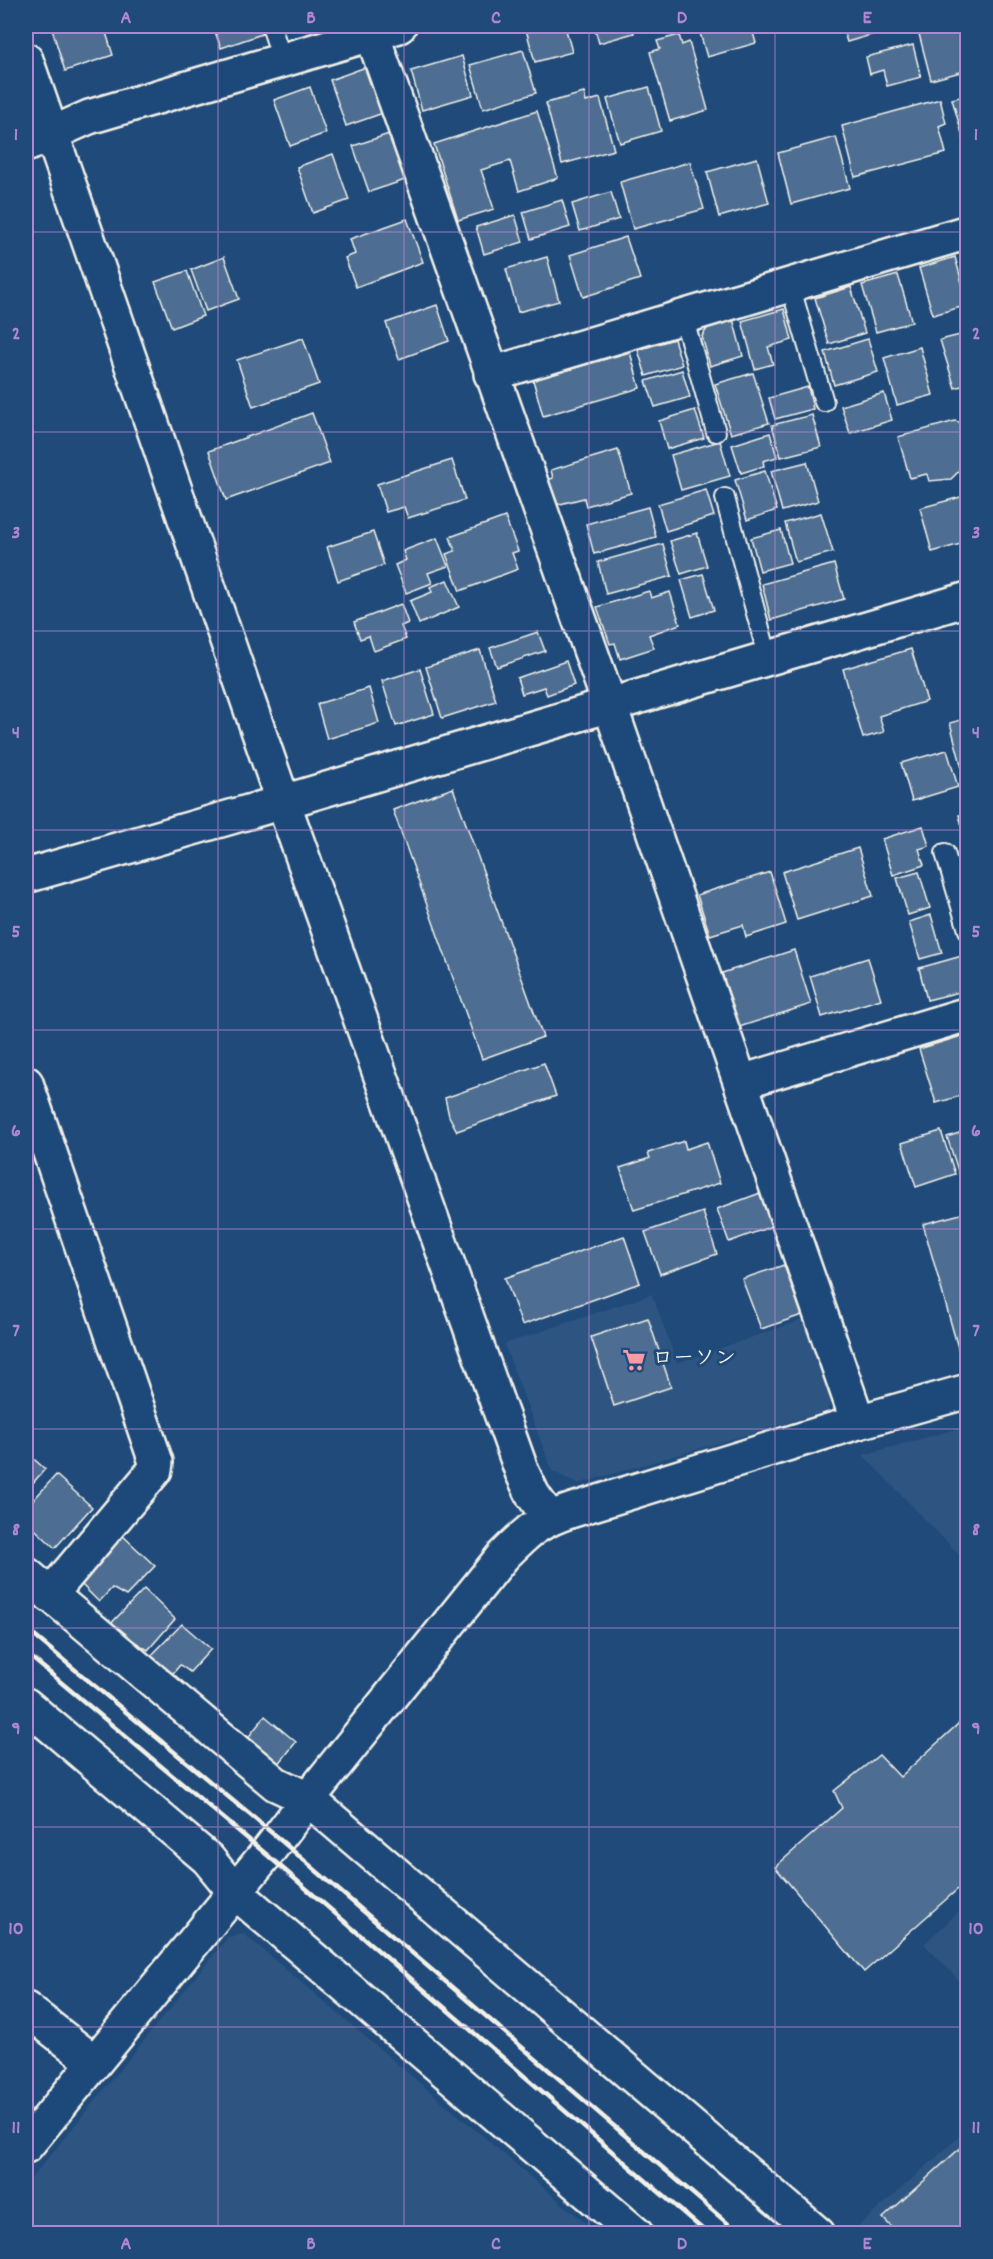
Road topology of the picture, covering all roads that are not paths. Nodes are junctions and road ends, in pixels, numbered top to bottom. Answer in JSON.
{"nodes":[{"id":1,"x":271,"y":26,"type":"edge"},
{"id":2,"x":386,"y":29,"type":"edge"},
{"id":3,"x":282,"y":59,"type":"junction"},
{"id":4,"x":26,"y":60,"type":"edge"},
{"id":5,"x":39,"y":140,"type":"edge"},
{"id":6,"x":968,"y":232,"type":"edge"},
{"id":7,"x":790,"y":285,"type":"junction"},
{"id":8,"x":683,"y":316,"type":"junction"},
{"id":9,"x":491,"y":374,"type":"junction"},
{"id":10,"x":824,"y":402,"type":"dead end"},
{"id":11,"x":716,"y":432,"type":"dead end"},
{"id":12,"x":725,"y":498,"type":"dead end"},
{"id":13,"x":968,"y":599,"type":"edge"},
{"id":14,"x":768,"y":658,"type":"junction"},
{"id":15,"x":609,"y":704,"type":"junction"},
{"id":16,"x":283,"y":802,"type":"junction"},
{"id":17,"x":945,"y":853,"type":"dead end"},
{"id":18,"x":26,"y":876,"type":"edge"},
{"id":19,"x":968,"y":930,"type":"edge"},
{"id":20,"x":968,"y":1014,"type":"edge"},
{"id":21,"x":741,"y":1082,"type":"junction"},
{"id":22,"x":26,"y":1083,"type":"edge"},
{"id":23,"x":968,"y":1391,"type":"edge"},
{"id":24,"x":858,"y":1422,"type":"junction"},
{"id":25,"x":549,"y":1518,"type":"junction"},
{"id":26,"x":38,"y":1585,"type":"edge"},
{"id":27,"x":26,"y":1705,"type":"edge"},
{"id":28,"x":308,"y":1799,"type":"junction"},
{"id":29,"x":234,"y":1891,"type":"junction"},
{"id":30,"x":26,"y":2009,"type":"edge"},
{"id":31,"x":94,"y":2062,"type":"junction"},
{"id":32,"x":26,"y":2146,"type":"edge"},
{"id":33,"x":636,"y":2234,"type":"edge"},
{"id":34,"x":818,"y":2234,"type":"edge"}],
"edges":[{"from":1,"to":3,"type":"lane"},
{"from":2,"to":3,"type":"street"},
{"from":2,"to":9,"type":"street"},
{"from":3,"to":5,"type":"street"},
{"from":4,"to":5,"type":"street"},
{"from":5,"to":16,"type":"street"},
{"from":6,"to":7,"type":"street"},
{"from":7,"to":8,"type":"street"},
{"from":7,"to":10,"type":"lane"},
{"from":8,"to":9,"type":"street"},
{"from":8,"to":11,"type":"lane"},
{"from":9,"to":15,"type":"street"},
{"from":12,"to":14,"type":"lane"},
{"from":13,"to":14,"type":"street"},
{"from":14,"to":15,"type":"street"},
{"from":15,"to":16,"type":"street"},
{"from":15,"to":21,"type":"street"},
{"from":16,"to":18,"type":"street"},
{"from":16,"to":25,"type":"street"},
{"from":17,"to":19,"type":"lane"},
{"from":20,"to":21,"type":"street"},
{"from":21,"to":24,"type":"street"},
{"from":22,"to":26,"type":"street"},
{"from":23,"to":24,"type":"street"},
{"from":24,"to":25,"type":"street"},
{"from":25,"to":28,"type":"street"},
{"from":26,"to":28,"type":"street"},
{"from":27,"to":29,"type":"street"},
{"from":28,"to":29,"type":"street"},
{"from":28,"to":34,"type":"street"},
{"from":29,"to":31,"type":"street"},
{"from":29,"to":33,"type":"street"},
{"from":30,"to":31,"type":"street"},
{"from":31,"to":32,"type":"street"}]}
